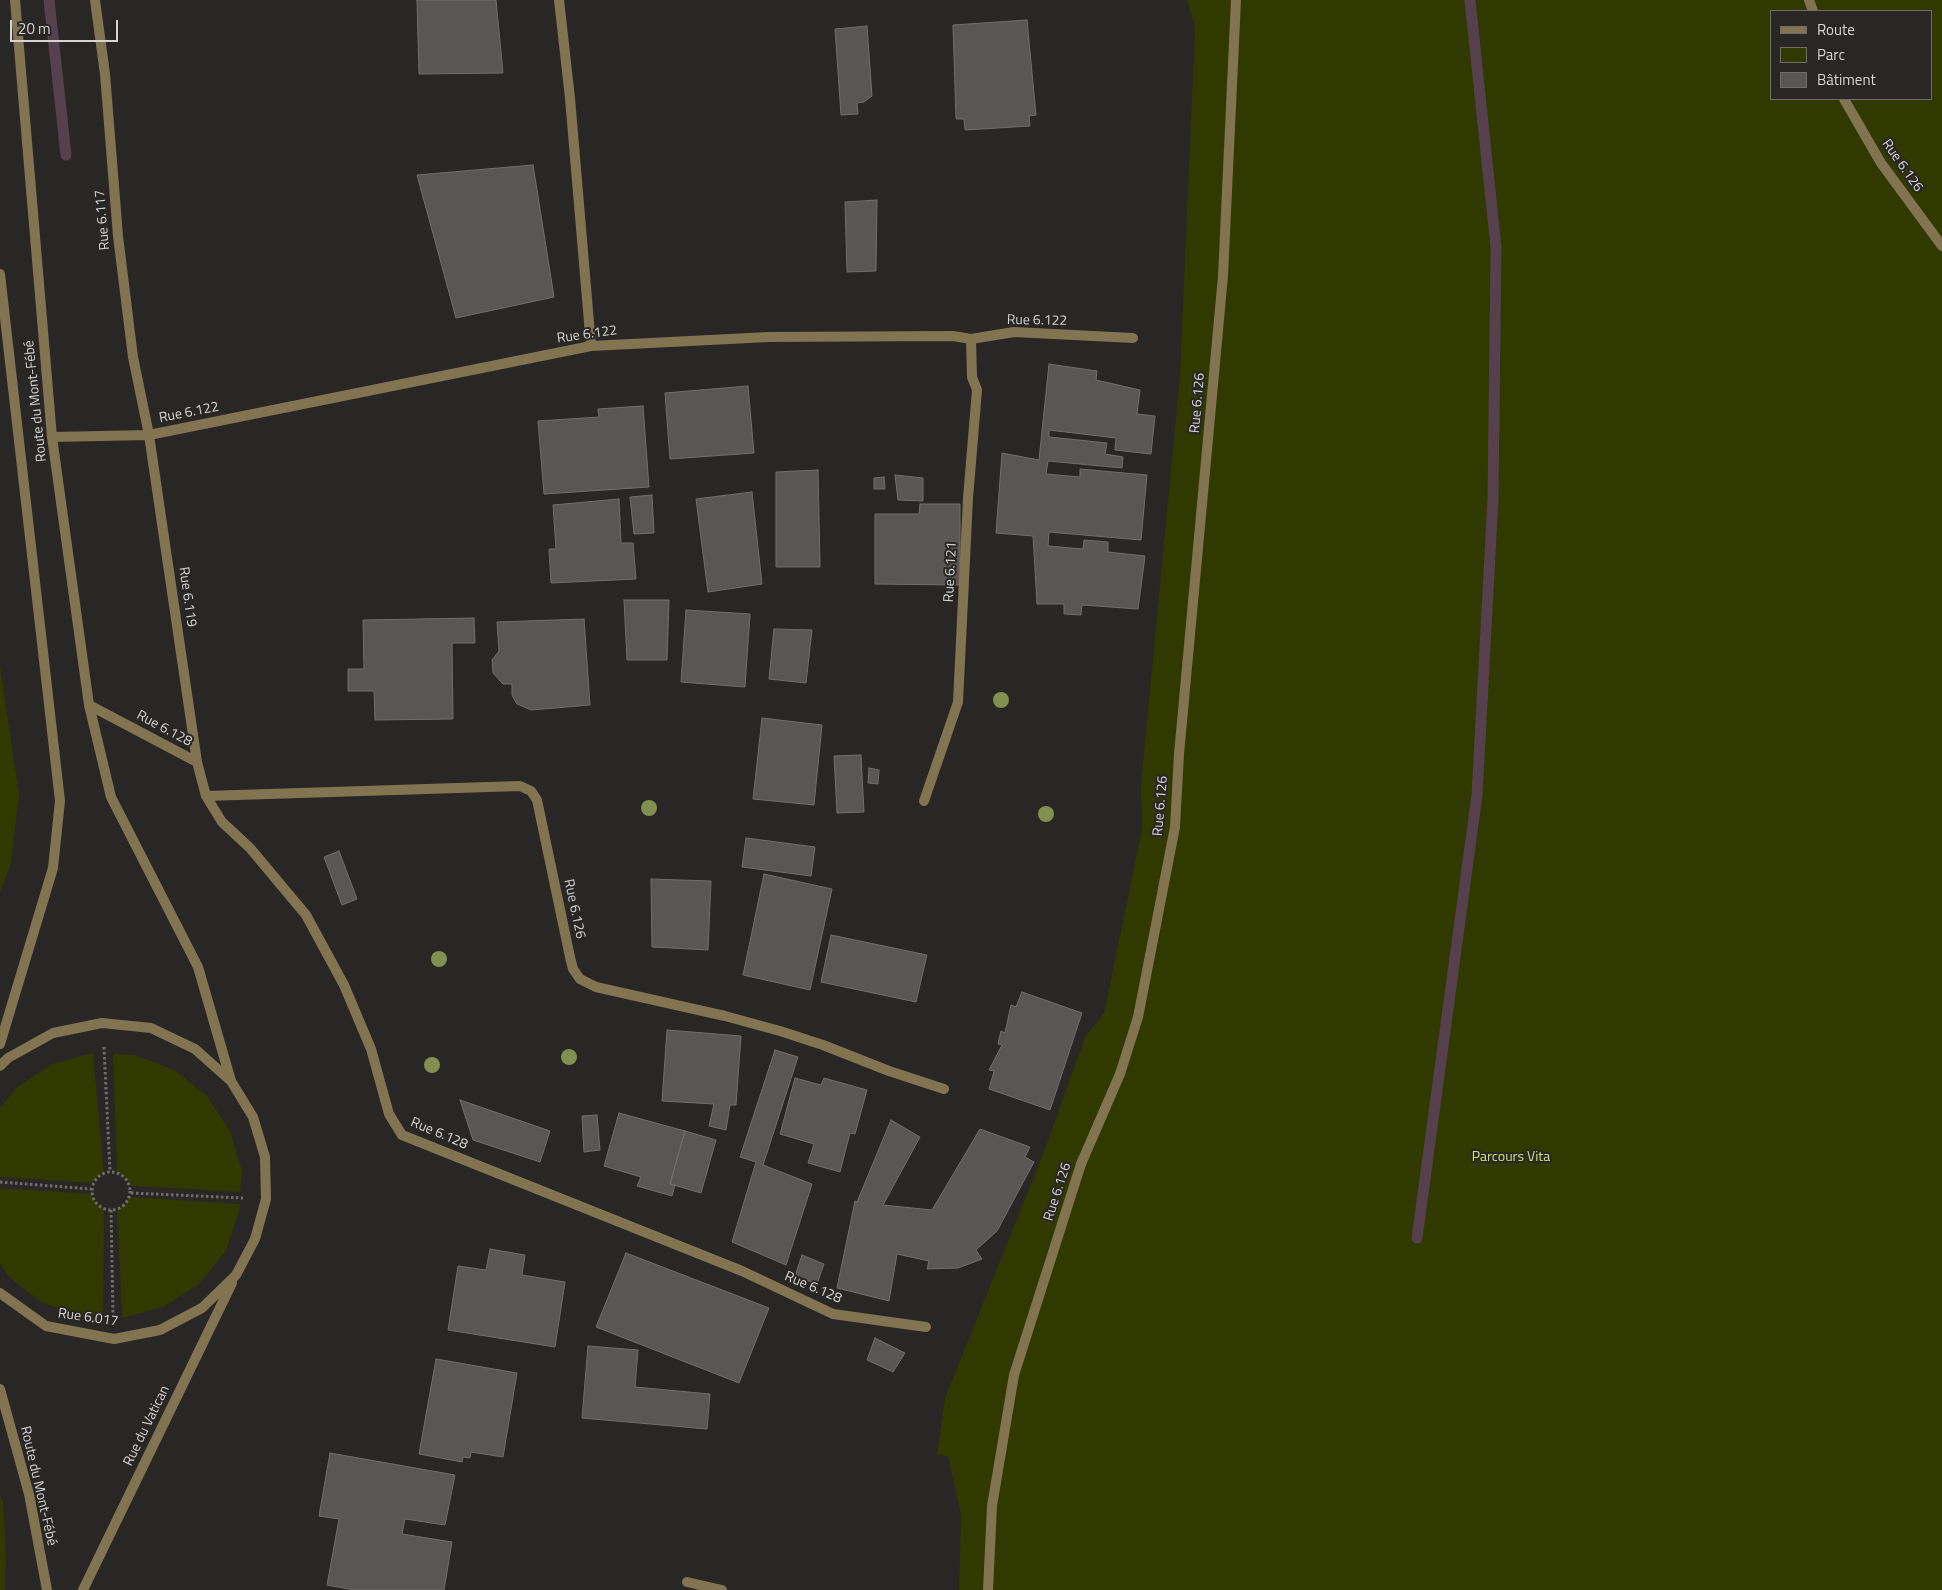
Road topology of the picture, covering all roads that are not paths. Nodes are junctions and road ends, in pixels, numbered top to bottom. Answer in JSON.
{"nodes":[{"id":1,"x":15,"y":0,"type":"edge"},
{"id":2,"x":95,"y":0,"type":"edge"},
{"id":3,"x":559,"y":0,"type":"edge"},
{"id":4,"x":1236,"y":0,"type":"edge"},
{"id":5,"x":1845,"y":100,"type":"edge"},
{"id":6,"x":1942,"y":246,"type":"edge"},
{"id":7,"x":0,"y":274,"type":"edge"},
{"id":8,"x":1132,"y":338,"type":"dead end"},
{"id":9,"x":971,"y":339,"type":"junction"},
{"id":10,"x":591,"y":346,"type":"junction"},
{"id":11,"x":149,"y":435,"type":"junction"},
{"id":12,"x":52,"y":437,"type":"junction"},
{"id":13,"x":89,"y":706,"type":"junction"},
{"id":14,"x":197,"y":762,"type":"junction"},
{"id":15,"x":206,"y":796,"type":"junction"},
{"id":16,"x":924,"y":801,"type":"dead end"},
{"id":17,"x":0,"y":1044,"type":"edge"},
{"id":18,"x":0,"y":1066,"type":"edge"},
{"id":19,"x":231,"y":1081,"type":"junction"},
{"id":20,"x":944,"y":1089,"type":"dead end"},
{"id":21,"x":236,"y":1275,"type":"junction"},
{"id":22,"x":0,"y":1293,"type":"edge"},
{"id":23,"x":926,"y":1327,"type":"dead end"},
{"id":24,"x":0,"y":1389,"type":"edge"},
{"id":25,"x":687,"y":1582,"type":"dead end"},
{"id":26,"x":47,"y":1590,"type":"edge"},
{"id":27,"x":85,"y":1590,"type":"edge"},
{"id":28,"x":722,"y":1590,"type":"edge"},
{"id":29,"x":988,"y":1590,"type":"edge"}],
"edges":[{"from":1,"to":12,"type":"street","name":"Route du Mont-Fébé"},
{"from":2,"to":11,"type":"street","name":"Rue 6.117"},
{"from":3,"to":10,"type":"street"},
{"from":4,"to":29,"type":"street","name":"Rue 6.126"},
{"from":5,"to":6,"type":"street","name":"Rue 6.126"},
{"from":7,"to":17,"type":"street","name":"Route du Mont-Fébé"},
{"from":8,"to":9,"type":"street","name":"Rue 6.122"},
{"from":9,"to":10,"type":"street","name":"Rue 6.122"},
{"from":9,"to":16,"type":"street","name":"Rue 6.121"},
{"from":10,"to":11,"type":"street","name":"Rue 6.122"},
{"from":11,"to":12,"type":"street","name":"Rue 6.122"},
{"from":11,"to":14,"type":"street","name":"Rue 6.119"},
{"from":12,"to":13,"type":"street","name":"Route du Mont-Fébé"},
{"from":13,"to":14,"type":"street","name":"Rue 6.128"},
{"from":13,"to":19,"type":"street","name":"Route du Mont-Fébé"},
{"from":14,"to":15,"type":"street","name":"Rue 6.128"},
{"from":15,"to":20,"type":"street","name":"Rue 6.126"},
{"from":15,"to":23,"type":"street","name":"Rue 6.128"},
{"from":18,"to":19,"type":"street","name":"Rue 6.017"},
{"from":19,"to":21,"type":"street","name":"Rue 6.017"},
{"from":21,"to":22,"type":"street","name":"Rue 6.017"},
{"from":21,"to":27,"type":"street","name":"Rue du Vatican"},
{"from":24,"to":26,"type":"street","name":"Route du Mont-Fébé"},
{"from":25,"to":28,"type":"street"}]}
